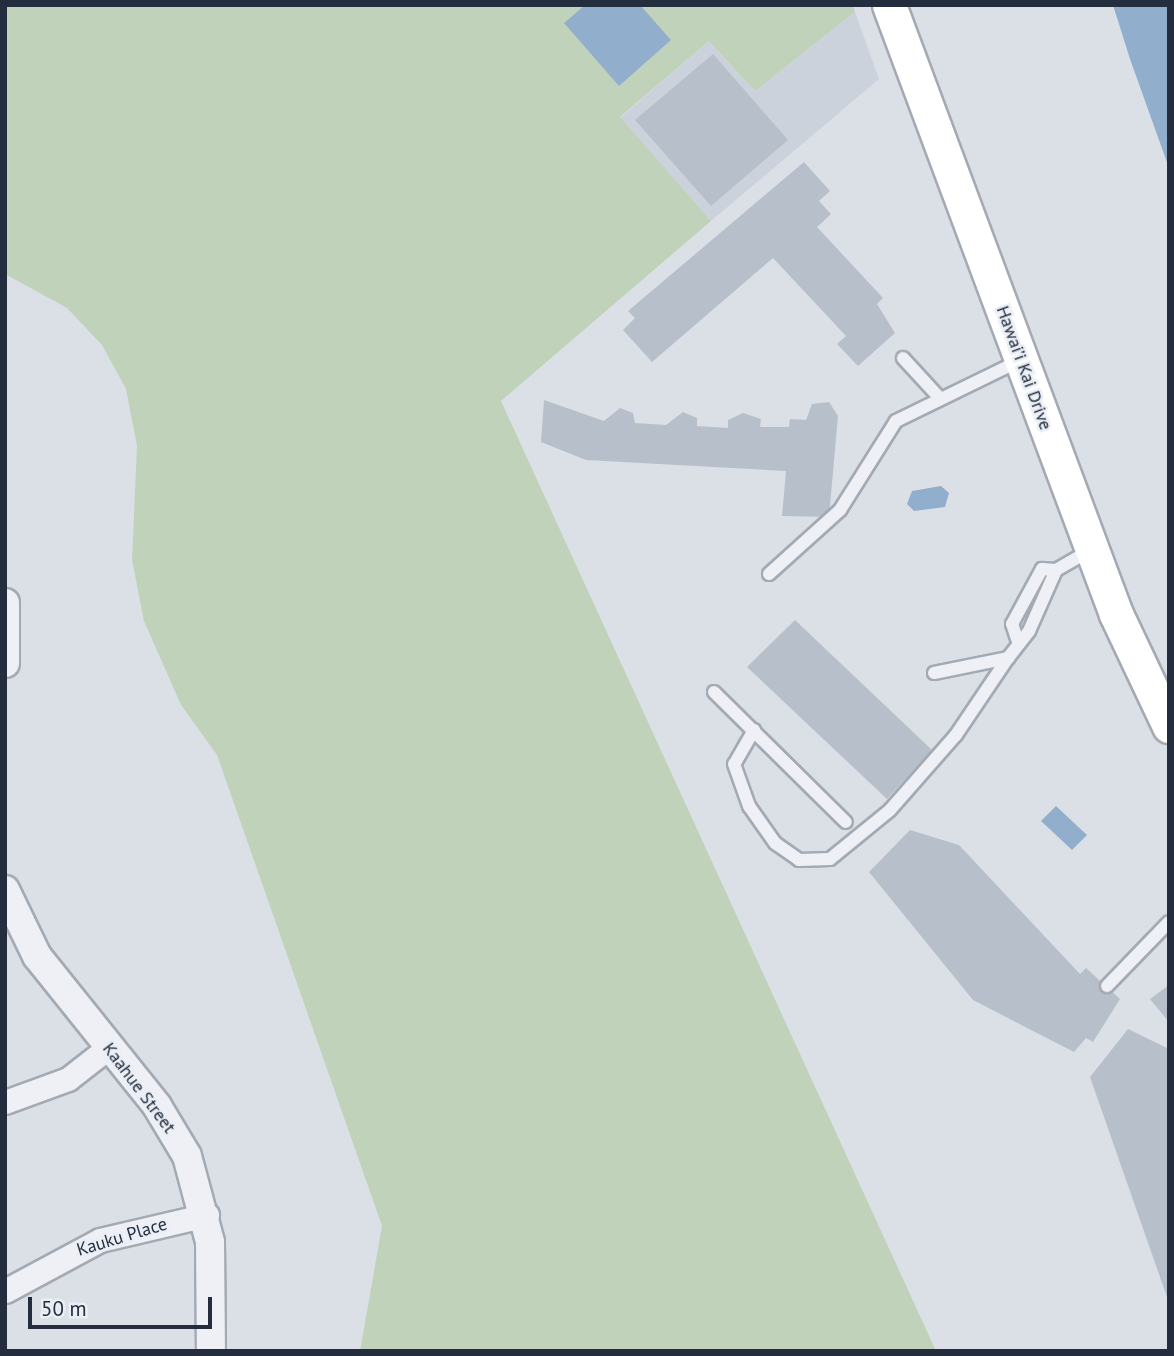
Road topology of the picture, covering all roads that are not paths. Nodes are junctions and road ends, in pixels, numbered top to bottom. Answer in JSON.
{"nodes":[{"id":1,"x":889,"y":5,"type":"edge"},
{"id":2,"x":903,"y":358,"type":"dead end"},
{"id":3,"x":1021,"y":360,"type":"junction"},
{"id":4,"x":938,"y":396,"type":"junction"},
{"id":5,"x":1092,"y":548,"type":"junction"},
{"id":6,"x":1056,"y":570,"type":"junction"},
{"id":7,"x":769,"y":575,"type":"dead end"},
{"id":8,"x":6,"y":609,"type":"edge"},
{"id":9,"x":1017,"y":639,"type":"junction"},
{"id":10,"x":1008,"y":658,"type":"junction"},
{"id":11,"x":5,"y":663,"type":"edge"},
{"id":12,"x":934,"y":673,"type":"dead end"},
{"id":13,"x":715,"y":692,"type":"dead end"},
{"id":14,"x":1169,"y":726,"type":"edge"},
{"id":15,"x":754,"y":730,"type":"junction"},
{"id":16,"x":846,"y":822,"type":"dead end"},
{"id":17,"x":7,"y":903,"type":"edge"},
{"id":18,"x":1169,"y":922,"type":"edge"},
{"id":19,"x":1107,"y":986,"type":"dead end"},
{"id":20,"x":108,"y":1047,"type":"junction"},
{"id":21,"x":5,"y":1102,"type":"edge"},
{"id":22,"x":206,"y":1215,"type":"junction"},
{"id":23,"x":5,"y":1291,"type":"edge"},
{"id":24,"x":211,"y":1351,"type":"edge"}],
"edges":[{"from":1,"to":3,"type":"main road","name":"Hawai’i Kai Drive"},
{"from":2,"to":4,"type":"lane"},
{"from":3,"to":4,"type":"lane"},
{"from":3,"to":5,"type":"main road","name":"Hawai’i Kai Drive"},
{"from":4,"to":7,"type":"lane"},
{"from":5,"to":6,"type":"lane"},
{"from":5,"to":14,"type":"main road","name":"Hawai’i Kai Drive"},
{"from":6,"to":9,"type":"lane"},
{"from":6,"to":9,"type":"lane"},
{"from":8,"to":11,"type":"street"},
{"from":9,"to":10,"type":"lane"},
{"from":10,"to":12,"type":"lane"},
{"from":10,"to":15,"type":"lane"},
{"from":13,"to":15,"type":"lane"},
{"from":15,"to":16,"type":"lane"},
{"from":17,"to":20,"type":"street","name":"Kaahue Street"},
{"from":18,"to":19,"type":"lane"},
{"from":20,"to":21,"type":"street"},
{"from":20,"to":22,"type":"street","name":"Kaahue Street"},
{"from":22,"to":23,"type":"street","name":"Kauku Place"},
{"from":22,"to":24,"type":"street","name":"Kaahue Street"}]}
